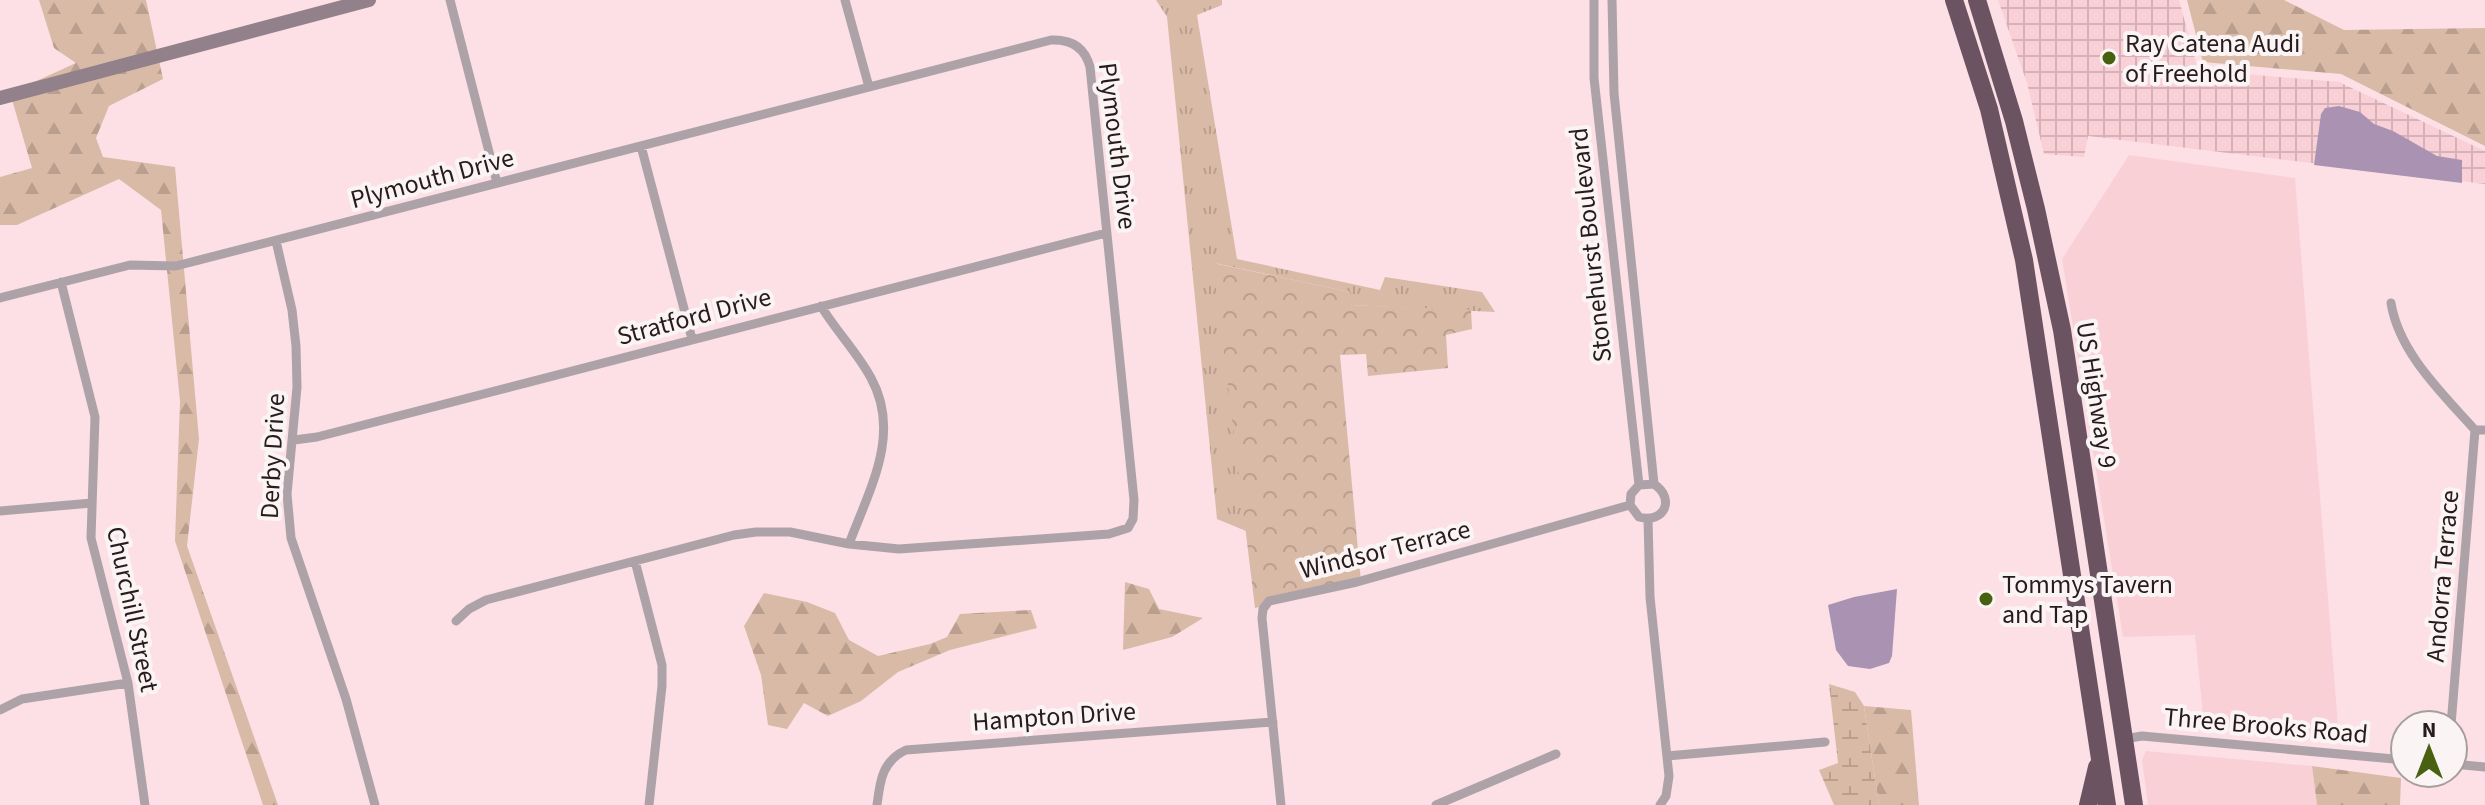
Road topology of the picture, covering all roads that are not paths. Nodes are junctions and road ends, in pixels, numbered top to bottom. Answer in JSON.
{"nodes":[{"id":1,"x":369,"y":0,"type":"edge"},
{"id":2,"x":450,"y":0,"type":"edge"},
{"id":3,"x":845,"y":0,"type":"edge"},
{"id":4,"x":1594,"y":0,"type":"edge"},
{"id":5,"x":1612,"y":0,"type":"edge"},
{"id":6,"x":1954,"y":0,"type":"edge"},
{"id":7,"x":1977,"y":0,"type":"edge"},
{"id":8,"x":869,"y":87,"type":"junction"},
{"id":9,"x":0,"y":98,"type":"edge"},
{"id":10,"x":1619,"y":145,"type":"junction"},
{"id":11,"x":641,"y":146,"type":"junction"},
{"id":12,"x":1602,"y":147,"type":"junction"},
{"id":13,"x":497,"y":183,"type":"junction"},
{"id":14,"x":1106,"y":233,"type":"junction"},
{"id":15,"x":276,"y":241,"type":"junction"},
{"id":16,"x":61,"y":282,"type":"junction"},
{"id":17,"x":0,"y":298,"type":"edge"},
{"id":18,"x":2391,"y":303,"type":"dead end"},
{"id":19,"x":821,"y":306,"type":"junction"},
{"id":20,"x":692,"y":339,"type":"junction"},
{"id":21,"x":2480,"y":430,"type":"edge"},
{"id":22,"x":294,"y":440,"type":"junction"},
{"id":23,"x":1654,"y":484,"type":"junction"},
{"id":24,"x":1639,"y":485,"type":"junction"},
{"id":25,"x":92,"y":503,"type":"junction"},
{"id":26,"x":1630,"y":505,"type":"junction"},
{"id":27,"x":0,"y":511,"type":"edge"},
{"id":28,"x":1648,"y":519,"type":"junction"},
{"id":29,"x":849,"y":544,"type":"junction"},
{"id":30,"x":635,"y":561,"type":"junction"},
{"id":31,"x":456,"y":621,"type":"dead end"},
{"id":32,"x":128,"y":683,"type":"junction"},
{"id":33,"x":2453,"y":709,"type":"edge"},
{"id":34,"x":0,"y":710,"type":"edge"},
{"id":35,"x":1273,"y":722,"type":"junction"},
{"id":36,"x":2124,"y":739,"type":"junction"},
{"id":37,"x":1825,"y":742,"type":"dead end"},
{"id":38,"x":1556,"y":754,"type":"dead end"},
{"id":39,"x":1667,"y":756,"type":"junction"},
{"id":40,"x":2100,"y":756,"type":"junction"},
{"id":41,"x":2389,"y":759,"type":"edge"},
{"id":42,"x":145,"y":805,"type":"edge"},
{"id":43,"x":375,"y":805,"type":"edge"},
{"id":44,"x":649,"y":805,"type":"edge"},
{"id":45,"x":877,"y":805,"type":"edge"},
{"id":46,"x":1281,"y":805,"type":"edge"},
{"id":47,"x":1436,"y":805,"type":"edge"},
{"id":48,"x":1660,"y":805,"type":"edge"},
{"id":49,"x":2088,"y":805,"type":"edge"},
{"id":50,"x":2107,"y":805,"type":"edge"},
{"id":51,"x":2134,"y":805,"type":"edge"}],
"edges":[{"from":1,"to":9,"type":"street"},
{"from":2,"to":13,"type":"street"},
{"from":3,"to":8,"type":"street"},
{"from":4,"to":12,"type":"street","name":"Stonehurst Boulevard"},
{"from":5,"to":10,"type":"street","name":"Stonehurst Boulevard"},
{"from":6,"to":40,"type":"highway","name":"US Highway 9"},
{"from":7,"to":36,"type":"highway","name":"US Highway 9"},
{"from":8,"to":11,"type":"street","name":"Plymouth Drive"},
{"from":8,"to":14,"type":"street","name":"Plymouth Drive"},
{"from":10,"to":12,"type":"street"},
{"from":10,"to":23,"type":"street","name":"Stonehurst Boulevard"},
{"from":11,"to":13,"type":"street","name":"Plymouth Drive"},
{"from":11,"to":20,"type":"street"},
{"from":12,"to":24,"type":"street","name":"Stonehurst Boulevard"},
{"from":13,"to":15,"type":"street","name":"Plymouth Drive"},
{"from":14,"to":19,"type":"street","name":"Stratford Drive"},
{"from":14,"to":29,"type":"street","name":"Plymouth Drive"},
{"from":15,"to":16,"type":"street","name":"Plymouth Drive"},
{"from":15,"to":22,"type":"street","name":"Derby Drive"},
{"from":16,"to":17,"type":"street","name":"Plymouth Drive"},
{"from":16,"to":25,"type":"street","name":"Churchill Street"},
{"from":18,"to":21,"type":"street"},
{"from":19,"to":20,"type":"street","name":"Stratford Drive"},
{"from":19,"to":29,"type":"street"},
{"from":20,"to":22,"type":"street","name":"Stratford Drive"},
{"from":21,"to":33,"type":"street","name":"Andorra Terrace"},
{"from":22,"to":43,"type":"street","name":"Derby Drive"},
{"from":23,"to":24,"type":"street"},
{"from":23,"to":28,"type":"street","name":"Stonehurst Boulevard"},
{"from":24,"to":26,"type":"street"},
{"from":25,"to":27,"type":"street"},
{"from":25,"to":32,"type":"street","name":"Churchill Street"},
{"from":26,"to":28,"type":"street"},
{"from":26,"to":35,"type":"street","name":"Windsor Terrace"},
{"from":28,"to":39,"type":"street","name":"Stonehurst Boulevard"},
{"from":29,"to":30,"type":"street","name":"Plymouth Drive"},
{"from":30,"to":31,"type":"street","name":"Plymouth Drive"},
{"from":30,"to":44,"type":"street"},
{"from":32,"to":34,"type":"street"},
{"from":32,"to":42,"type":"street","name":"Churchill Street"},
{"from":35,"to":45,"type":"street","name":"Hampton Drive"},
{"from":35,"to":46,"type":"street"},
{"from":36,"to":41,"type":"street","name":"Three Brooks Road"},
{"from":36,"to":51,"type":"highway","name":"US Highway 9"},
{"from":37,"to":39,"type":"street"},
{"from":38,"to":47,"type":"street"},
{"from":39,"to":48,"type":"street","name":"Stonehurst Boulevard"},
{"from":40,"to":49,"type":"highway"},
{"from":40,"to":50,"type":"highway","name":"US Highway 9"}]}
